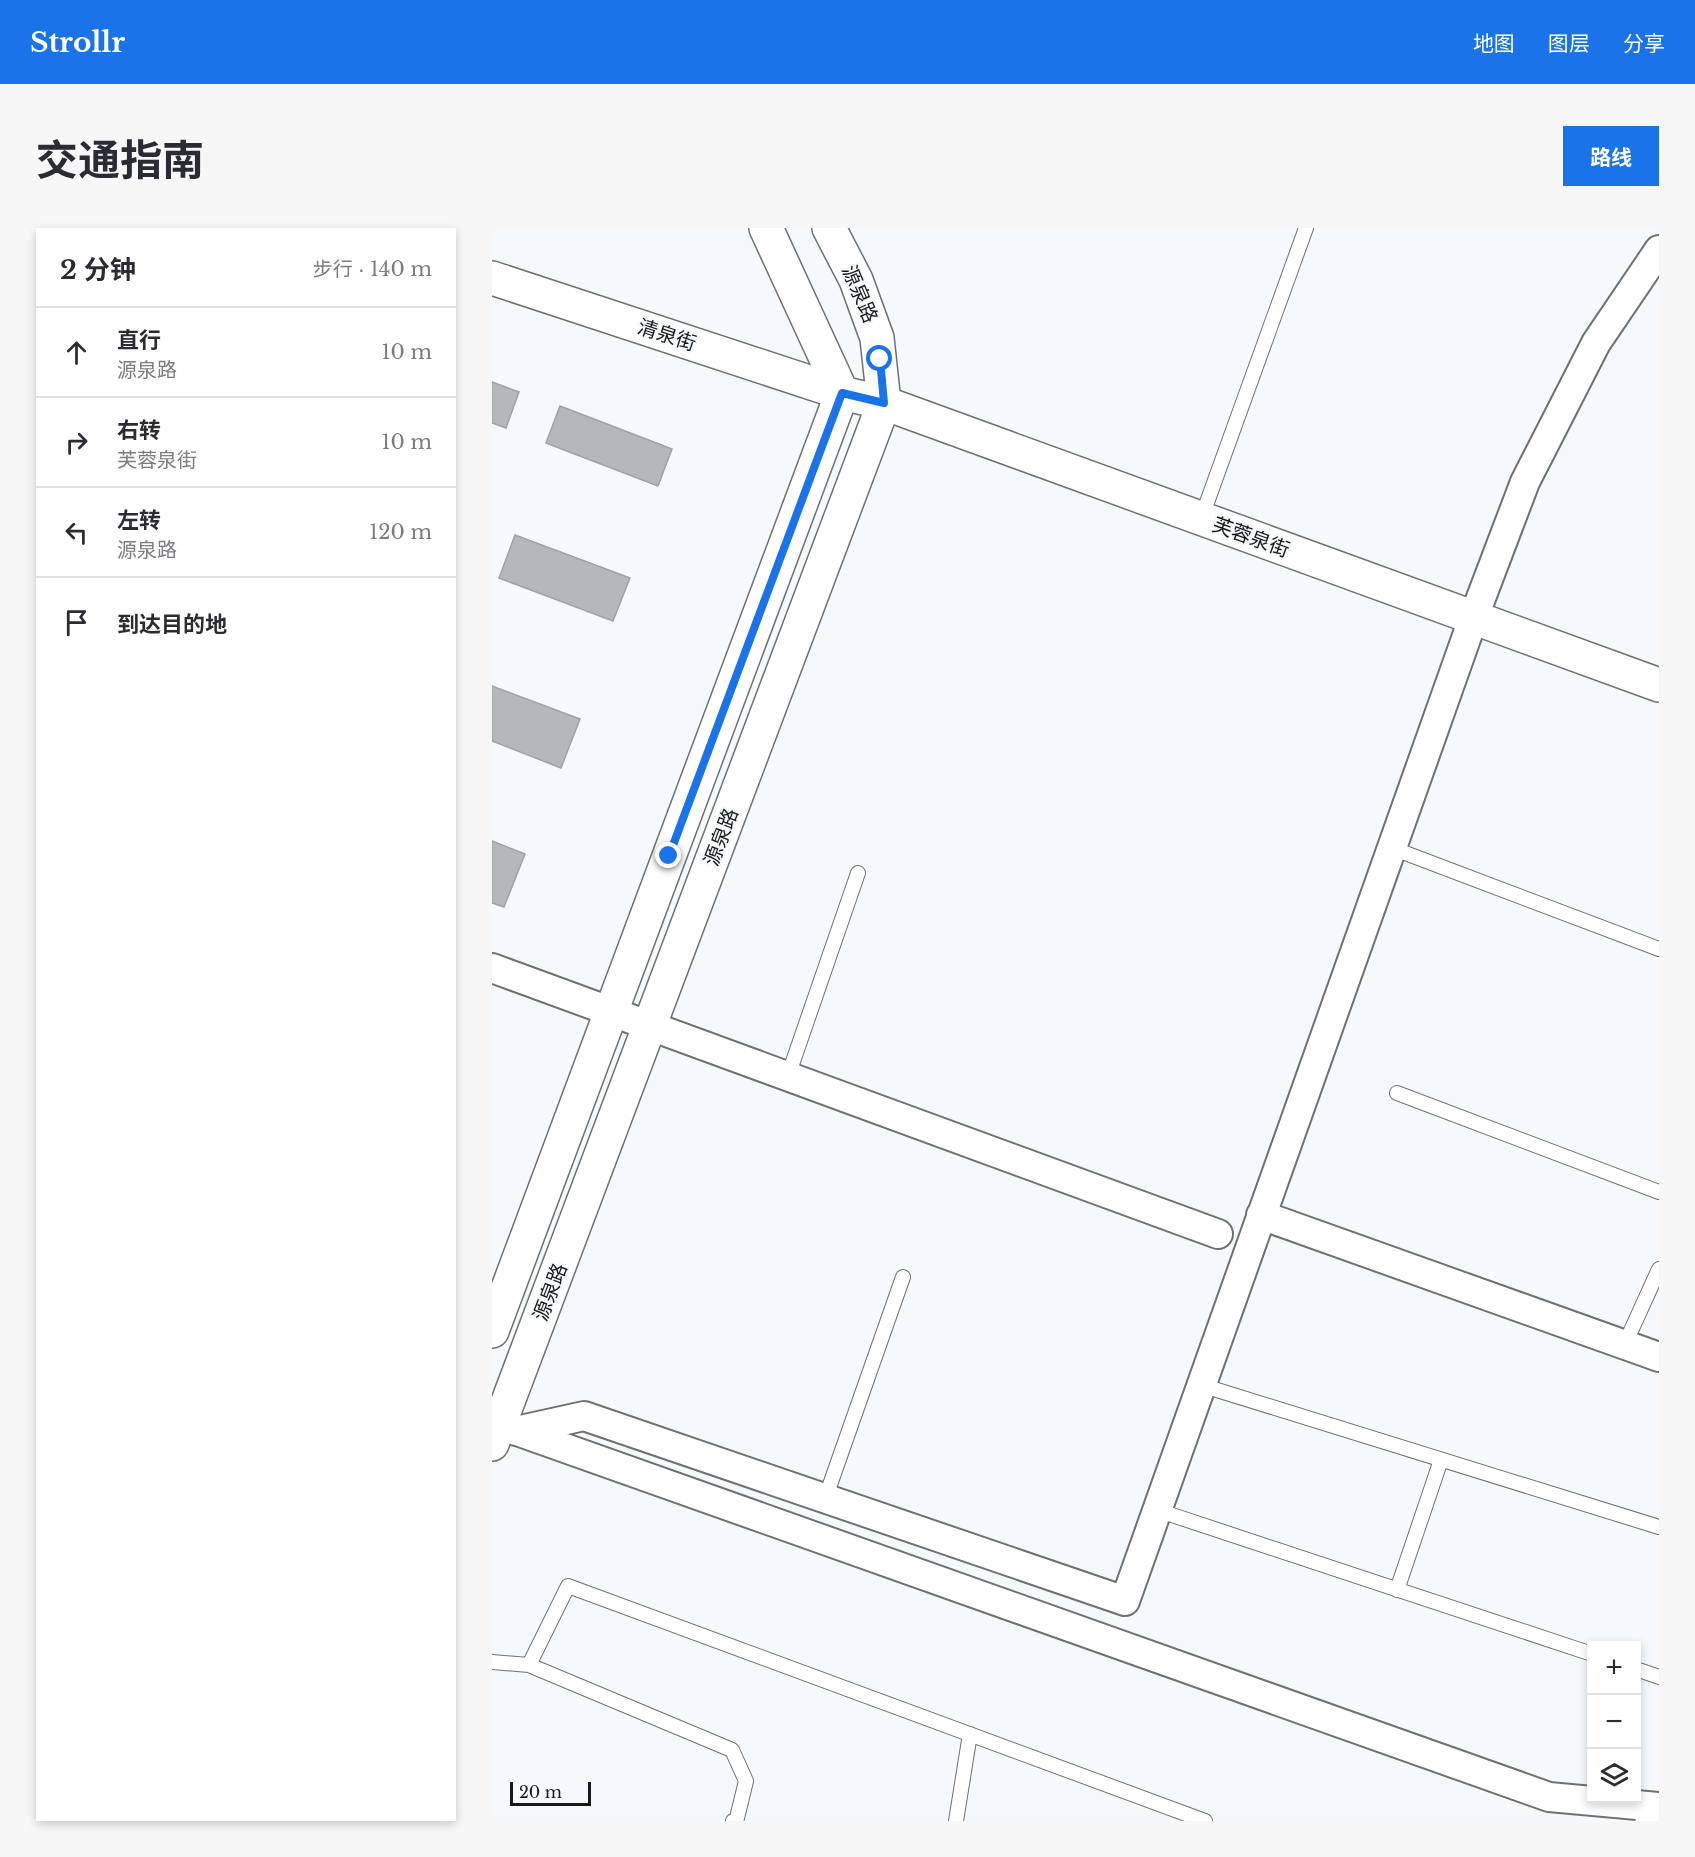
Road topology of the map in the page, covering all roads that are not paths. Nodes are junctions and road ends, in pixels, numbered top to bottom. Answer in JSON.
{"nodes":[{"id":1,"x":766,"y":228,"type":"edge"},
{"id":2,"x":829,"y":228,"type":"edge"},
{"id":3,"x":1306,"y":228,"type":"edge"},
{"id":4,"x":1659,"y":250,"type":"edge"},
{"id":5,"x":492,"y":278,"type":"edge"},
{"id":6,"x":842,"y":393,"type":"junction"},
{"id":7,"x":884,"y":403,"type":"junction"},
{"id":8,"x":1201,"y":519,"type":"junction"},
{"id":9,"x":1473,"y":619,"type":"junction"},
{"id":10,"x":1659,"y":685,"type":"edge"},
{"id":11,"x":1392,"y":848,"type":"junction"},
{"id":12,"x":858,"y":873,"type":"dead end"},
{"id":13,"x":1659,"y":949,"type":"edge"},
{"id":14,"x":492,"y":968,"type":"edge"},
{"id":15,"x":612,"y":1011,"type":"junction"},
{"id":16,"x":650,"y":1025,"type":"junction"},
{"id":17,"x":788,"y":1076,"type":"junction"},
{"id":18,"x":1397,"y":1092,"type":"dead end"},
{"id":19,"x":1659,"y":1192,"type":"edge"},
{"id":20,"x":1261,"y":1215,"type":"junction"},
{"id":21,"x":1218,"y":1234,"type":"dead end"},
{"id":22,"x":1659,"y":1269,"type":"edge"},
{"id":23,"x":903,"y":1277,"type":"dead end"},
{"id":24,"x":492,"y":1331,"type":"edge"},
{"id":25,"x":1625,"y":1344,"type":"junction"},
{"id":26,"x":1659,"y":1357,"type":"edge"},
{"id":27,"x":1201,"y":1385,"type":"junction"},
{"id":28,"x":500,"y":1431,"type":"edge"},
{"id":29,"x":1442,"y":1460,"type":"junction"},
{"id":30,"x":825,"y":1499,"type":"junction"},
{"id":31,"x":1157,"y":1510,"type":"junction"},
{"id":32,"x":1659,"y":1527,"type":"edge"},
{"id":33,"x":1397,"y":1590,"type":"junction"},
{"id":34,"x":1587,"y":1652,"type":"edge"},
{"id":35,"x":492,"y":1662,"type":"edge"},
{"id":36,"x":529,"y":1665,"type":"junction"},
{"id":37,"x":1641,"y":1671,"type":"edge"},
{"id":38,"x":1659,"y":1677,"type":"edge"},
{"id":39,"x":970,"y":1734,"type":"junction"},
{"id":40,"x":1659,"y":1807,"type":"edge"},
{"id":41,"x":1659,"y":1813,"type":"edge"},
{"id":42,"x":736,"y":1820,"type":"edge"},
{"id":43,"x":956,"y":1821,"type":"edge"},
{"id":44,"x":1205,"y":1821,"type":"edge"},
{"id":45,"x":1652,"y":1821,"type":"edge"}],
"edges":[{"from":1,"to":6,"type":"street"},
{"from":2,"to":7,"type":"street","name":"源泉路"},
{"from":3,"to":8,"type":"lane"},
{"from":4,"to":9,"type":"street"},
{"from":5,"to":6,"type":"street","name":"清泉街"},
{"from":6,"to":7,"type":"street","name":"芙蓉泉街"},
{"from":6,"to":15,"type":"street","name":"源泉路"},
{"from":7,"to":8,"type":"street","name":"芙蓉泉街"},
{"from":7,"to":16,"type":"street","name":"源泉路"},
{"from":8,"to":9,"type":"street","name":"芙蓉泉街"},
{"from":9,"to":10,"type":"street","name":"芙蓉泉街"},
{"from":9,"to":11,"type":"street"},
{"from":11,"to":13,"type":"lane"},
{"from":11,"to":20,"type":"street"},
{"from":12,"to":17,"type":"lane"},
{"from":14,"to":15,"type":"street"},
{"from":15,"to":16,"type":"street"},
{"from":15,"to":24,"type":"street","name":"源泉路"},
{"from":16,"to":17,"type":"street"},
{"from":16,"to":28,"type":"street","name":"源泉路"},
{"from":17,"to":21,"type":"street"},
{"from":18,"to":19,"type":"lane"},
{"from":20,"to":25,"type":"street"},
{"from":20,"to":27,"type":"street"},
{"from":22,"to":25,"type":"lane"},
{"from":23,"to":30,"type":"lane"},
{"from":25,"to":26,"type":"street"},
{"from":27,"to":29,"type":"lane"},
{"from":27,"to":31,"type":"street"},
{"from":28,"to":30,"type":"street"},
{"from":28,"to":40,"type":"street"},
{"from":29,"to":32,"type":"lane"},
{"from":29,"to":33,"type":"lane"},
{"from":30,"to":31,"type":"street"},
{"from":31,"to":33,"type":"lane"},
{"from":33,"to":34,"type":"lane"},
{"from":35,"to":36,"type":"lane"},
{"from":36,"to":39,"type":"lane"},
{"from":36,"to":42,"type":"lane"},
{"from":37,"to":38,"type":"lane"},
{"from":39,"to":43,"type":"lane"},
{"from":39,"to":44,"type":"lane"},
{"from":41,"to":45,"type":"street"}]}
